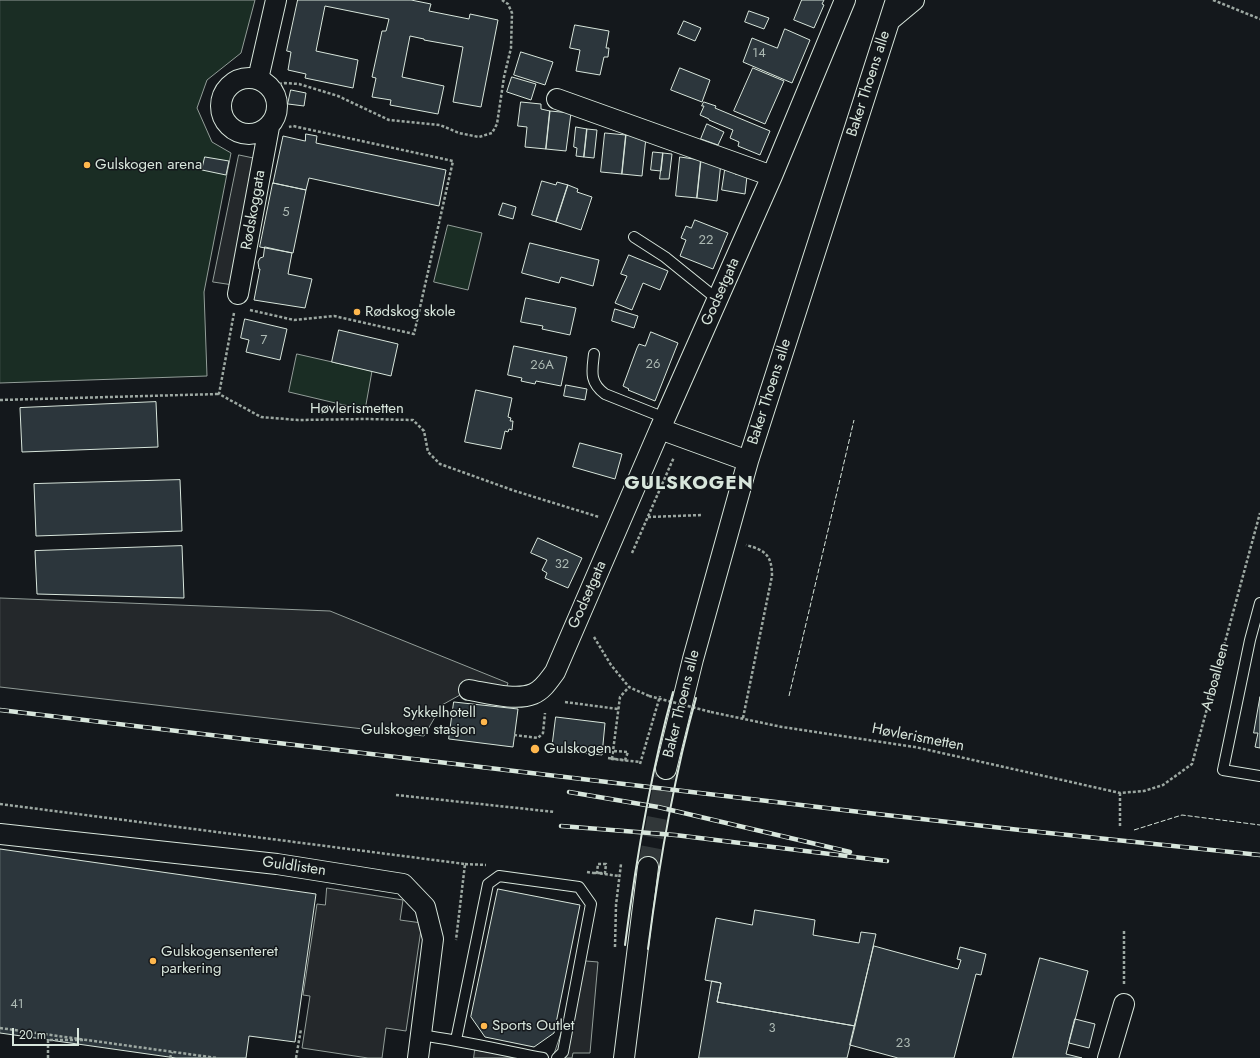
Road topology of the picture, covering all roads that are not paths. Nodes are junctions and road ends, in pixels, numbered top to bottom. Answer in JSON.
{"nodes":[{"id":1,"x":276,"y":0,"type":"edge"},
{"id":2,"x":845,"y":0,"type":"edge"},
{"id":3,"x":896,"y":0,"type":"edge"},
{"id":4,"x":914,"y":0,"type":"edge"},
{"id":5,"x":890,"y":20,"type":"junction"},
{"id":6,"x":264,"y":83,"type":"junction"},
{"id":7,"x":557,"y":99,"type":"dead end"},
{"id":8,"x":268,"y":130,"type":"junction"},
{"id":9,"x":772,"y":176,"type":"junction"},
{"id":10,"x":634,"y":237,"type":"dead end"},
{"id":11,"x":237,"y":300,"type":"road end"},
{"id":12,"x":717,"y":300,"type":"junction"},
{"id":13,"x":594,"y":354,"type":"dead end"},
{"id":14,"x":662,"y":424,"type":"junction"},
{"id":15,"x":748,"y":461,"type":"junction"},
{"id":16,"x":1260,"y":604,"type":"edge"},
{"id":17,"x":469,"y":690,"type":"dead end"},
{"id":18,"x":666,"y":769,"type":"tunnel mouth"},
{"id":19,"x":1260,"y":776,"type":"edge"},
{"id":20,"x":0,"y":834,"type":"edge"},
{"id":21,"x":648,"y":867,"type":"tunnel mouth"},
{"id":22,"x":1124,"y":1004,"type":"road end"},
{"id":23,"x":421,"y":1035,"type":"junction"},
{"id":24,"x":456,"y":1040,"type":"junction"},
{"id":25,"x":418,"y":1058,"type":"edge"},
{"id":26,"x":542,"y":1058,"type":"edge"},
{"id":27,"x":557,"y":1058,"type":"edge"},
{"id":28,"x":624,"y":1058,"type":"edge"},
{"id":29,"x":1108,"y":1058,"type":"edge"}],
"edges":[{"from":1,"to":6,"type":"street"},
{"from":2,"to":9,"type":"street","name":"Godsetgata"},
{"from":3,"to":5,"type":"street","name":"Baker Thoens alle"},
{"from":4,"to":5,"type":"street","name":"Baker Thoens alle"},
{"from":5,"to":15,"type":"street","name":"Baker Thoens alle"},
{"from":6,"to":8,"type":"street"},
{"from":6,"to":8,"type":"street"},
{"from":7,"to":9,"type":"street"},
{"from":8,"to":11,"type":"street","name":"Rødskoggata"},
{"from":9,"to":12,"type":"street","name":"Godsetgata"},
{"from":10,"to":12,"type":"lane"},
{"from":12,"to":14,"type":"street","name":"Godsetgata"},
{"from":13,"to":14,"type":"lane"},
{"from":14,"to":15,"type":"street"},
{"from":14,"to":17,"type":"street","name":"Godsetgata"},
{"from":15,"to":18,"type":"street","name":"Baker Thoens alle"},
{"from":16,"to":19,"type":"lane"},
{"from":20,"to":23,"type":"street","name":"Guldlisten"},
{"from":21,"to":28,"type":"street"},
{"from":22,"to":29,"type":"street"},
{"from":23,"to":24,"type":"lane"},
{"from":23,"to":25,"type":"street","name":"Guldlisten"},
{"from":24,"to":26,"type":"lane"},
{"from":24,"to":27,"type":"lane"}]}
